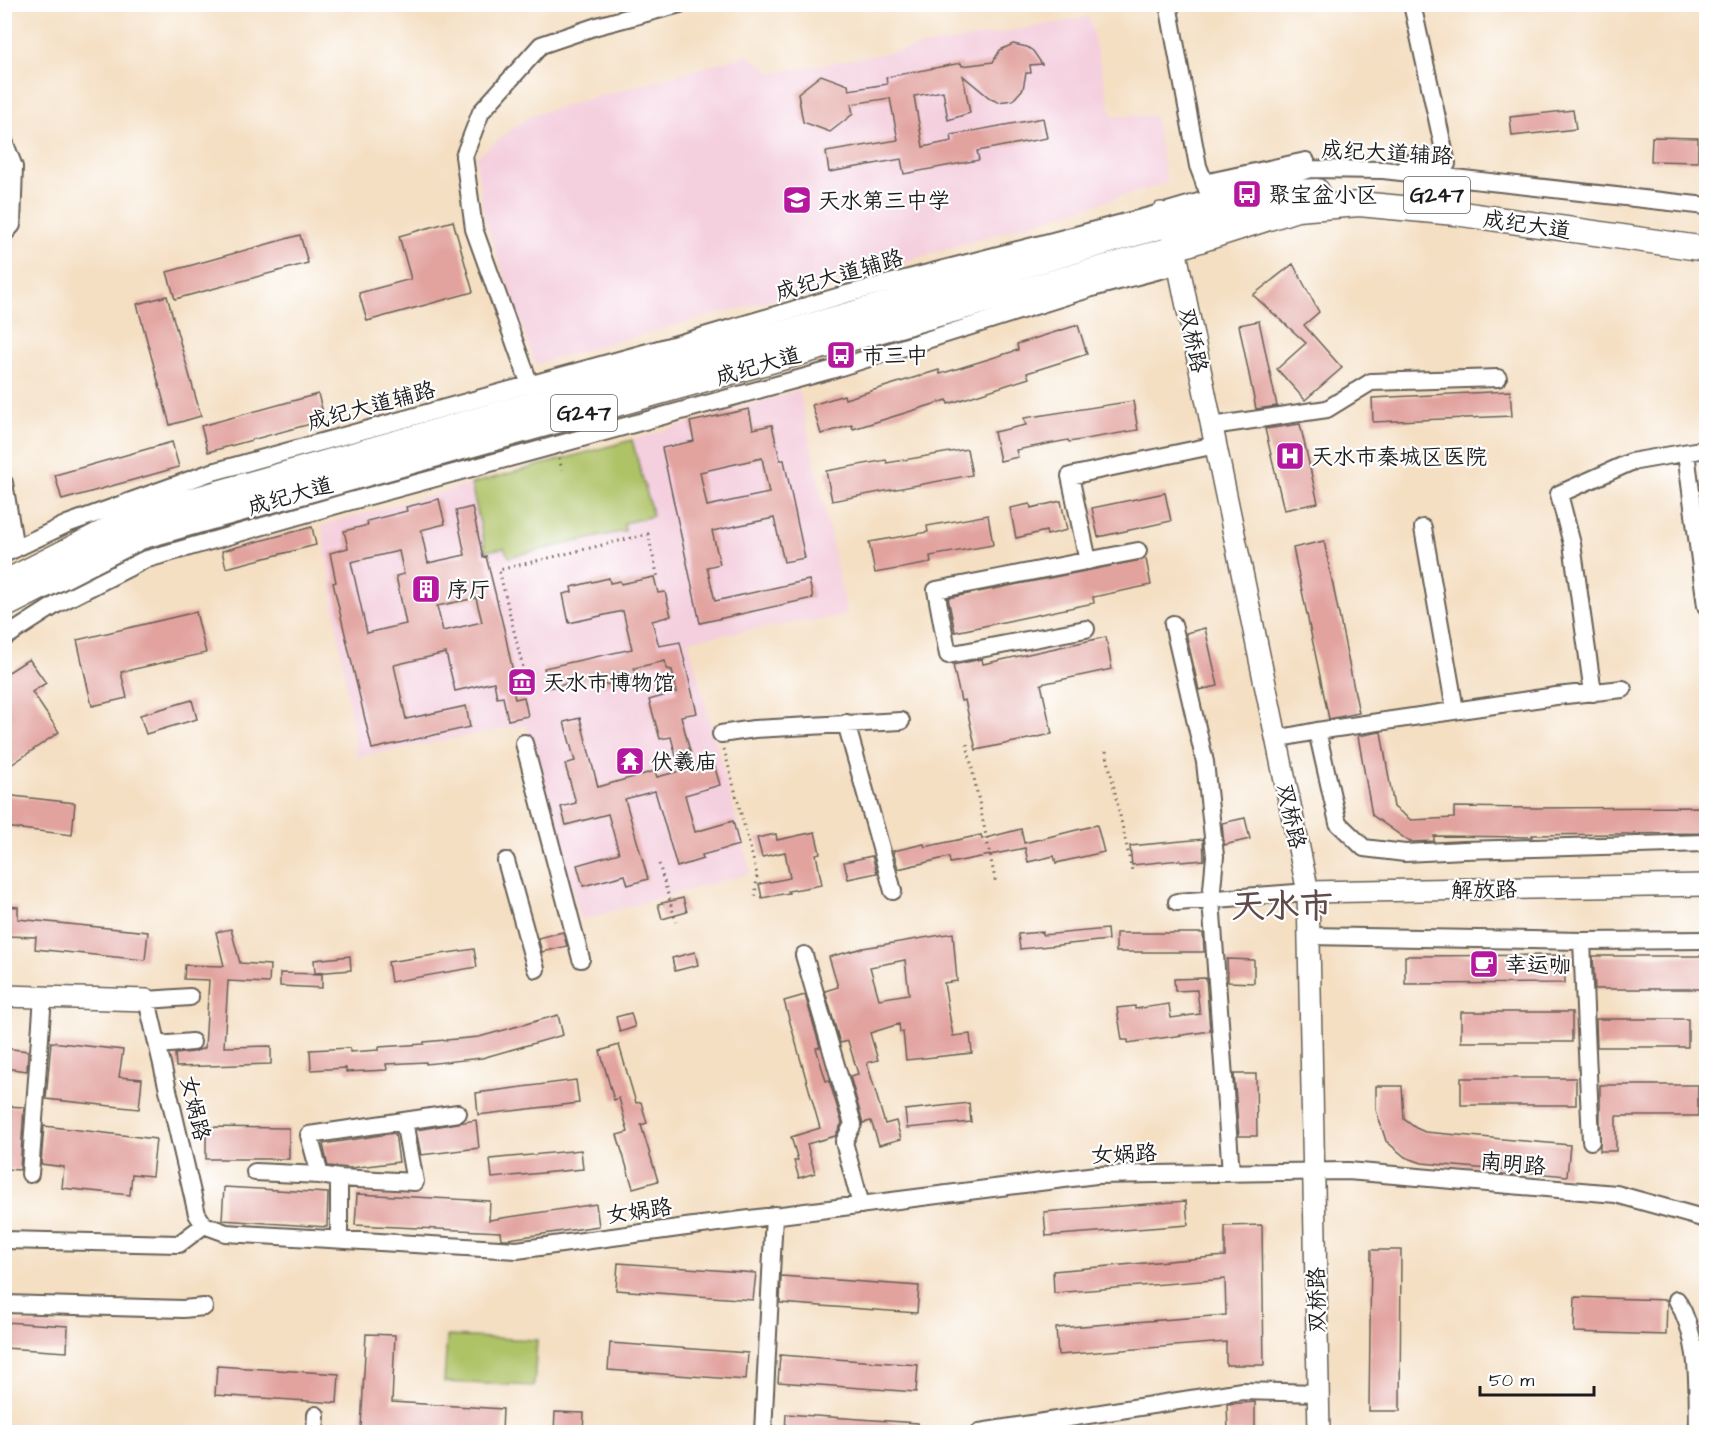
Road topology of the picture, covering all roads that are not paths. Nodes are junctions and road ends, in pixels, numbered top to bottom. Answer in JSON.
{"nodes":[{"id":1,"x":680,"y":4,"type":"edge"},
{"id":2,"x":1168,"y":4,"type":"edge"},
{"id":3,"x":1412,"y":4,"type":"edge"},
{"id":4,"x":4,"y":141,"type":"edge"},
{"id":5,"x":1415,"y":177,"type":"junction"},
{"id":6,"x":1210,"y":198,"type":"junction"},
{"id":7,"x":1707,"y":206,"type":"edge"},
{"id":8,"x":1166,"y":218,"type":"junction"},
{"id":9,"x":1707,"y":232,"type":"edge"},
{"id":10,"x":4,"y":234,"type":"edge"},
{"id":11,"x":1707,"y":249,"type":"edge"},
{"id":12,"x":1177,"y":257,"type":"junction"},
{"id":13,"x":1498,"y":378,"type":"dead end"},
{"id":14,"x":530,"y":385,"type":"junction"},
{"id":15,"x":1214,"y":435,"type":"junction"},
{"id":16,"x":1707,"y":449,"type":"edge"},
{"id":17,"x":1686,"y":453,"type":"junction"},
{"id":18,"x":4,"y":483,"type":"edge"},
{"id":19,"x":1423,"y":528,"type":"dead end"},
{"id":20,"x":10,"y":551,"type":"edge"},
{"id":21,"x":1138,"y":551,"type":"dead end"},
{"id":22,"x":1088,"y":561,"type":"junction"},
{"id":23,"x":4,"y":583,"type":"edge"},
{"id":24,"x":4,"y":606,"type":"edge"},
{"id":25,"x":1707,"y":606,"type":"edge"},
{"id":26,"x":1173,"y":624,"type":"dead end"},
{"id":27,"x":1086,"y":629,"type":"dead end"},
{"id":28,"x":4,"y":638,"type":"edge"},
{"id":29,"x":1623,"y":689,"type":"dead end"},
{"id":30,"x":1593,"y":693,"type":"junction"},
{"id":31,"x":1455,"y":710,"type":"junction"},
{"id":32,"x":901,"y":721,"type":"dead end"},
{"id":33,"x":846,"y":723,"type":"junction"},
{"id":34,"x":1317,"y":730,"type":"junction"},
{"id":35,"x":721,"y":734,"type":"road end"},
{"id":36,"x":1276,"y":739,"type":"junction"},
{"id":37,"x":524,"y":743,"type":"dead end"},
{"id":38,"x":1707,"y":843,"type":"edge"},
{"id":39,"x":506,"y":861,"type":"dead end"},
{"id":40,"x":1707,"y":885,"type":"edge"},
{"id":41,"x":1660,"y":886,"type":"junction"},
{"id":42,"x":893,"y":891,"type":"dead end"},
{"id":43,"x":1308,"y":892,"type":"junction"},
{"id":44,"x":1707,"y":894,"type":"edge"},
{"id":45,"x":1211,"y":900,"type":"junction"},
{"id":46,"x":1178,"y":902,"type":"dead end"},
{"id":47,"x":1309,"y":936,"type":"junction"},
{"id":48,"x":1707,"y":940,"type":"edge"},
{"id":49,"x":1582,"y":941,"type":"junction"},
{"id":50,"x":804,"y":955,"type":"dead end"},
{"id":51,"x":581,"y":959,"type":"dead end"},
{"id":52,"x":536,"y":969,"type":"dead end"},
{"id":53,"x":4,"y":996,"type":"edge"},
{"id":54,"x":44,"y":997,"type":"junction"},
{"id":55,"x":190,"y":997,"type":"dead end"},
{"id":56,"x":147,"y":1000,"type":"junction"},
{"id":57,"x":192,"y":1042,"type":"dead end"},
{"id":58,"x":158,"y":1046,"type":"junction"},
{"id":59,"x":458,"y":1113,"type":"dead end"},
{"id":60,"x":404,"y":1120,"type":"junction"},
{"id":61,"x":1591,"y":1141,"type":"dead end"},
{"id":62,"x":255,"y":1172,"type":"dead end"},
{"id":63,"x":1312,"y":1172,"type":"junction"},
{"id":64,"x":1232,"y":1173,"type":"junction"},
{"id":65,"x":30,"y":1174,"type":"dead end"},
{"id":66,"x":320,"y":1175,"type":"junction"},
{"id":67,"x":339,"y":1179,"type":"junction"},
{"id":68,"x":861,"y":1205,"type":"junction"},
{"id":69,"x":774,"y":1215,"type":"junction"},
{"id":70,"x":1707,"y":1219,"type":"edge"},
{"id":71,"x":204,"y":1225,"type":"junction"},
{"id":72,"x":339,"y":1239,"type":"junction"},
{"id":73,"x":4,"y":1240,"type":"edge"},
{"id":74,"x":1677,"y":1300,"type":"dead end"},
{"id":75,"x":4,"y":1304,"type":"edge"},
{"id":76,"x":204,"y":1308,"type":"dead end"},
{"id":77,"x":1318,"y":1393,"type":"junction"},
{"id":78,"x":316,"y":1415,"type":"dead end"},
{"id":79,"x":315,"y":1432,"type":"edge"},
{"id":80,"x":763,"y":1432,"type":"edge"},
{"id":81,"x":980,"y":1432,"type":"edge"},
{"id":82,"x":1319,"y":1432,"type":"edge"},
{"id":83,"x":1698,"y":1432,"type":"edge"}],
"edges":[{"from":1,"to":14,"type":"street"},
{"from":2,"to":6,"type":"street"},
{"from":3,"to":5,"type":"street"},
{"from":4,"to":10,"type":"street"},
{"from":5,"to":6,"type":"highway","name":"成纪大道","number":"G247"},
{"from":5,"to":6,"type":"street"},
{"from":5,"to":7,"type":"street","name":"成纪大道辅路"},
{"from":5,"to":9,"type":"highway","name":"成纪大道","number":"G247"},
{"from":6,"to":8,"type":"highway","name":"成纪大道","number":"G247"},
{"from":8,"to":12,"type":"main road","name":"双桥路"},
{"from":8,"to":14,"type":"street","name":"成纪大道辅路"},
{"from":8,"to":23,"type":"highway","name":"成纪大道","number":"G247"},
{"from":11,"to":12,"type":"highway","name":"成纪大道","number":"G247"},
{"from":12,"to":15,"type":"main road","name":"双桥路"},
{"from":12,"to":24,"type":"highway","name":"成纪大道","number":"G247"},
{"from":12,"to":28,"type":"street"},
{"from":13,"to":15,"type":"street"},
{"from":14,"to":20,"type":"street","name":"成纪大道辅路"},
{"from":15,"to":22,"type":"street"},
{"from":15,"to":36,"type":"main road","name":"双桥路"},
{"from":16,"to":17,"type":"street"},
{"from":17,"to":25,"type":"street"},
{"from":17,"to":30,"type":"street"},
{"from":18,"to":20,"type":"street"},
{"from":19,"to":31,"type":"street"},
{"from":21,"to":22,"type":"street"},
{"from":22,"to":27,"type":"street"},
{"from":26,"to":45,"type":"street"},
{"from":29,"to":30,"type":"street"},
{"from":30,"to":31,"type":"street"},
{"from":31,"to":34,"type":"street"},
{"from":32,"to":33,"type":"street"},
{"from":33,"to":35,"type":"street"},
{"from":33,"to":42,"type":"street"},
{"from":34,"to":36,"type":"street"},
{"from":34,"to":38,"type":"street"},
{"from":36,"to":43,"type":"main road","name":"双桥路"},
{"from":37,"to":51,"type":"street"},
{"from":39,"to":52,"type":"street"},
{"from":40,"to":41,"type":"main road","name":"解放路"},
{"from":41,"to":43,"type":"main road","name":"解放路"},
{"from":41,"to":44,"type":"main road","name":"解放路"},
{"from":43,"to":45,"type":"street"},
{"from":43,"to":47,"type":"main road","name":"双桥路"},
{"from":45,"to":46,"type":"street"},
{"from":45,"to":64,"type":"street"},
{"from":47,"to":49,"type":"street"},
{"from":47,"to":63,"type":"main road","name":"双桥路"},
{"from":48,"to":49,"type":"street"},
{"from":49,"to":61,"type":"street"},
{"from":50,"to":68,"type":"street"},
{"from":53,"to":54,"type":"main road"},
{"from":54,"to":56,"type":"main road"},
{"from":54,"to":65,"type":"street"},
{"from":55,"to":56,"type":"street"},
{"from":56,"to":58,"type":"street","name":"女娲路"},
{"from":57,"to":58,"type":"street"},
{"from":58,"to":71,"type":"street","name":"女娲路"},
{"from":59,"to":60,"type":"street"},
{"from":60,"to":66,"type":"street"},
{"from":60,"to":67,"type":"street"},
{"from":62,"to":66,"type":"street"},
{"from":63,"to":64,"type":"street","name":"女娲路"},
{"from":63,"to":70,"type":"street","name":"南明路"},
{"from":63,"to":77,"type":"main road","name":"双桥路"},
{"from":64,"to":68,"type":"street","name":"女娲路"},
{"from":66,"to":67,"type":"street"},
{"from":67,"to":72,"type":"street"},
{"from":68,"to":69,"type":"street","name":"女娲路"},
{"from":69,"to":72,"type":"street","name":"女娲路"},
{"from":69,"to":80,"type":"street"},
{"from":71,"to":72,"type":"street","name":"女娲路"},
{"from":71,"to":73,"type":"street"},
{"from":74,"to":83,"type":"street"},
{"from":75,"to":76,"type":"street"},
{"from":77,"to":81,"type":"street"},
{"from":77,"to":82,"type":"main road","name":"双桥路"},
{"from":78,"to":79,"type":"street"}]}
